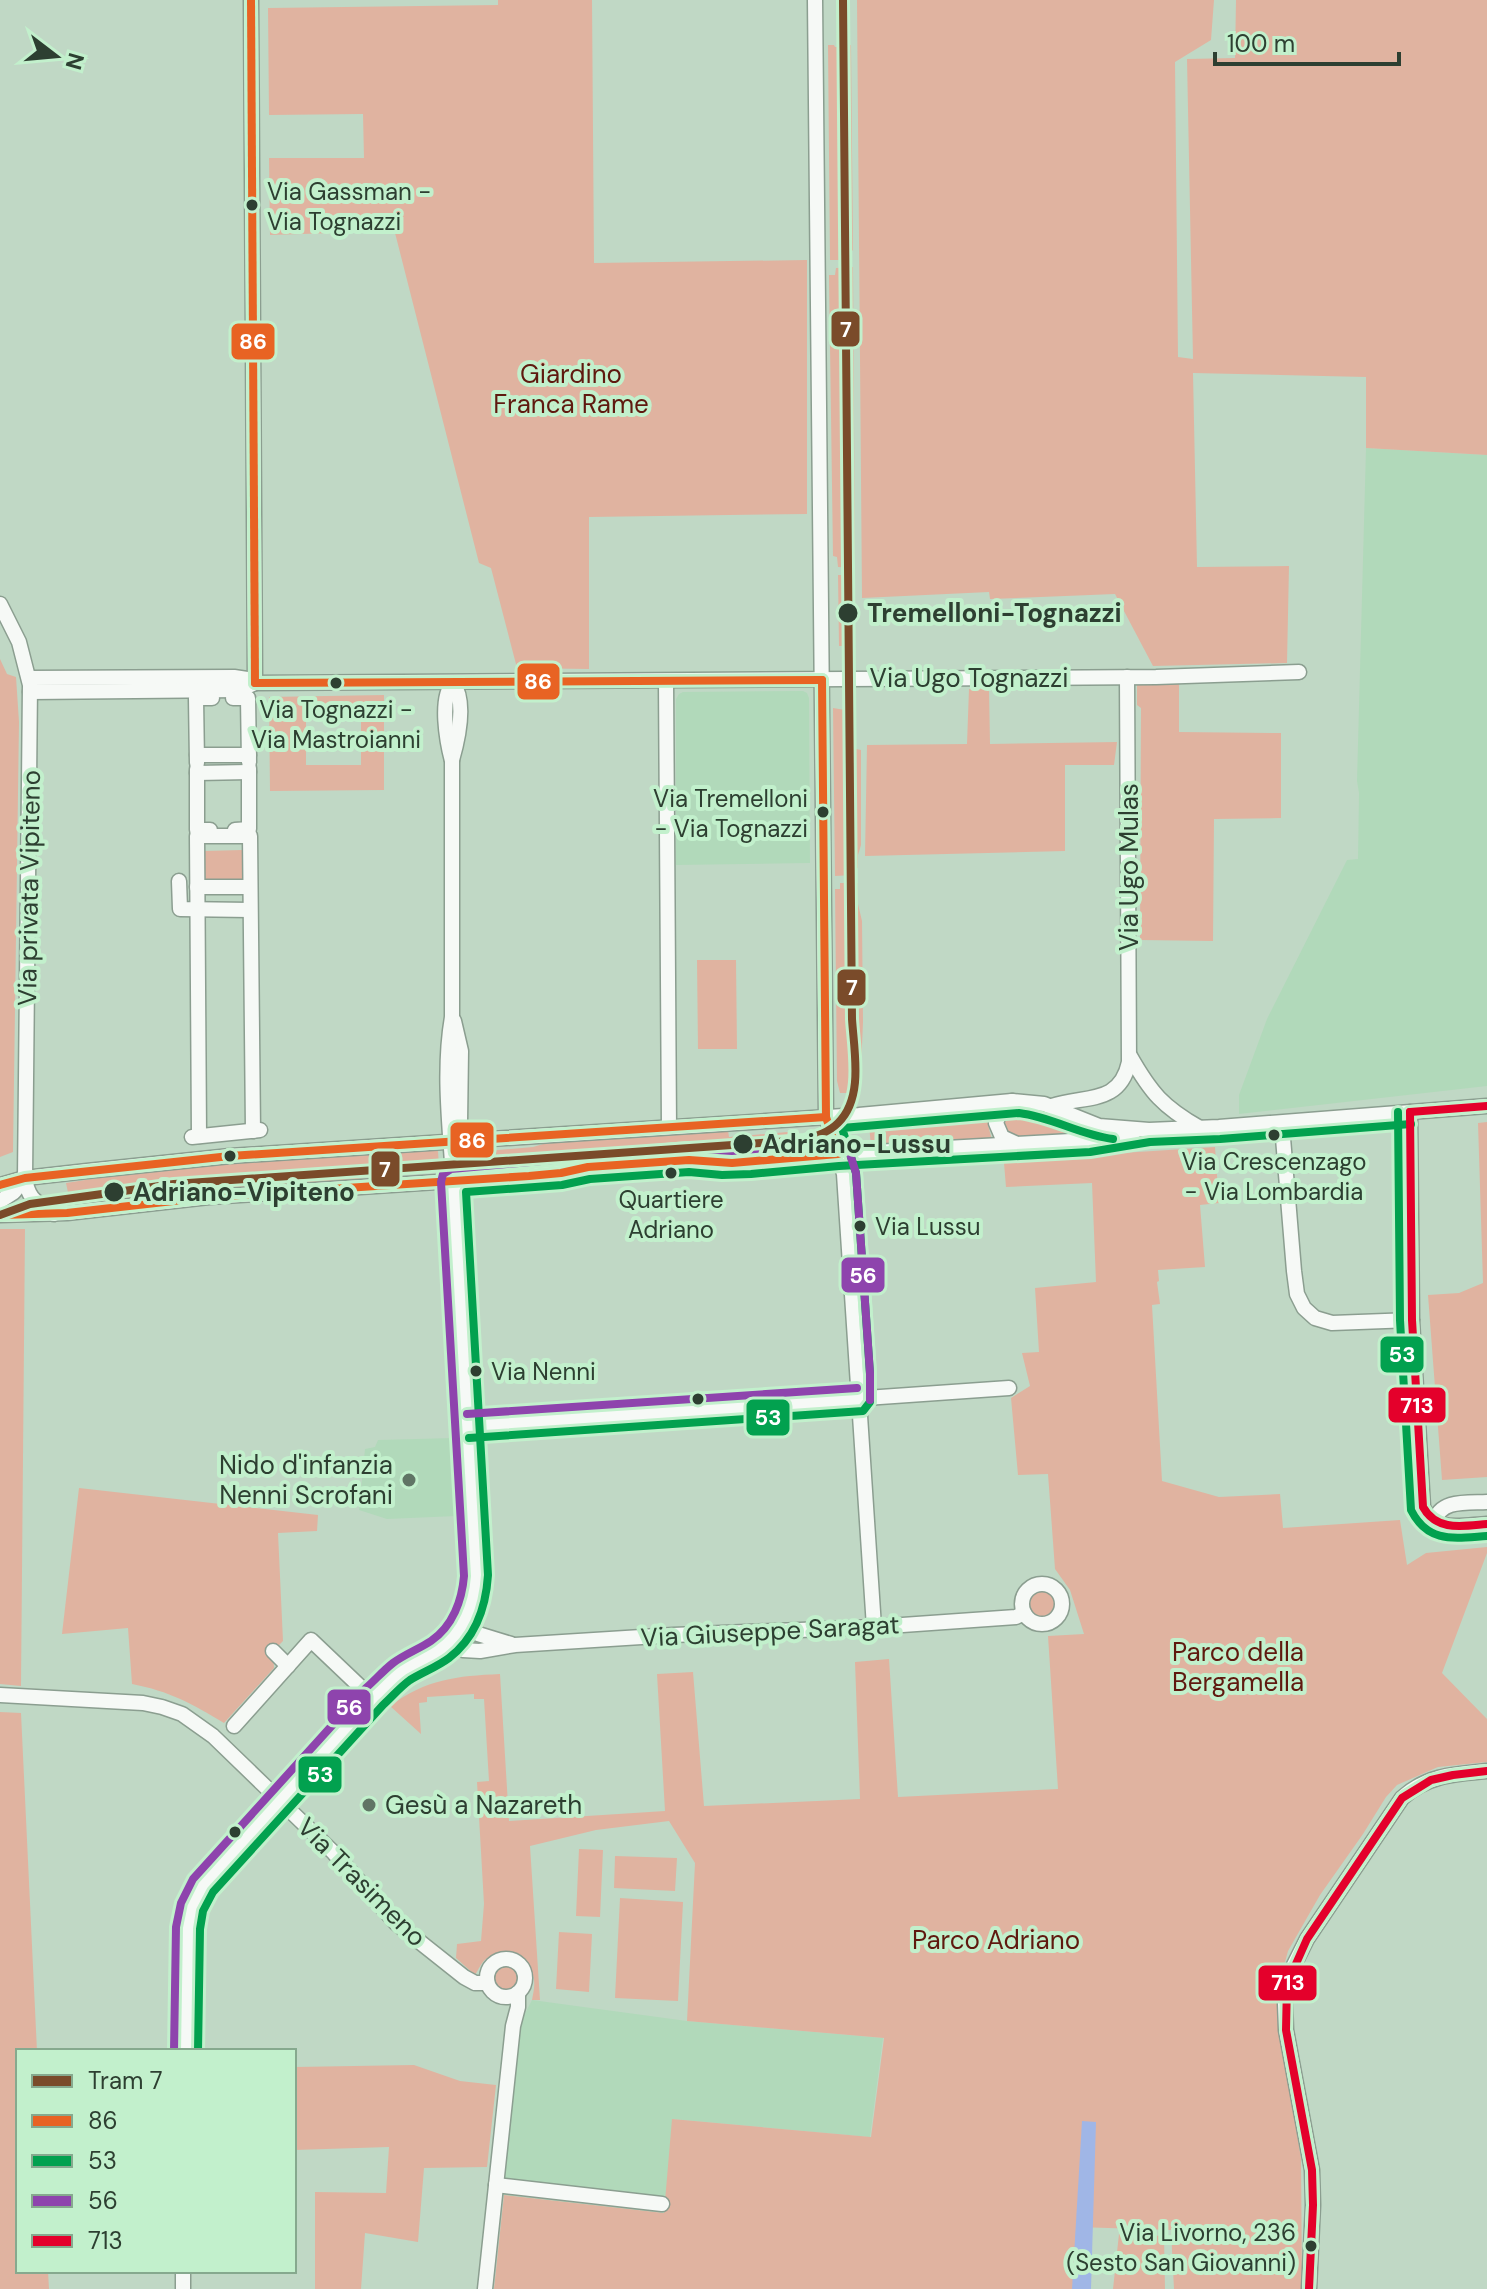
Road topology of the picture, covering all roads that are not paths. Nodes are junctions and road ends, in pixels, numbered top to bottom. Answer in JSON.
{"nodes":[{"id":1,"x":251,"y":0,"type":"edge"},
{"id":2,"x":815,"y":0,"type":"edge"},
{"id":3,"x":0,"y":604,"type":"edge"},
{"id":4,"x":1299,"y":672,"type":"dead end"},
{"id":5,"x":1127,"y":677,"type":"junction"},
{"id":6,"x":822,"y":680,"type":"junction"},
{"id":7,"x":666,"y":681,"type":"junction"},
{"id":8,"x":255,"y":683,"type":"junction"},
{"id":9,"x":453,"y":683,"type":"junction"},
{"id":10,"x":30,"y":685,"type":"junction"},
{"id":11,"x":249,"y":764,"type":"junction"},
{"id":12,"x":197,"y":765,"type":"junction"},
{"id":13,"x":179,"y":881,"type":"dead end"},
{"id":14,"x":197,"y":887,"type":"junction"},
{"id":15,"x":250,"y":887,"type":"junction"},
{"id":16,"x":197,"y":909,"type":"junction"},
{"id":17,"x":250,"y":910,"type":"junction"},
{"id":18,"x":1130,"y":1056,"type":"junction"},
{"id":19,"x":1012,"y":1101,"type":"junction"},
{"id":20,"x":1052,"y":1106,"type":"junction"},
{"id":21,"x":1487,"y":1106,"type":"edge"},
{"id":22,"x":1410,"y":1112,"type":"junction"},
{"id":23,"x":826,"y":1117,"type":"junction"},
{"id":24,"x":669,"y":1127,"type":"junction"},
{"id":25,"x":1200,"y":1128,"type":"junction"},
{"id":26,"x":1149,"y":1130,"type":"junction"},
{"id":27,"x":1283,"y":1138,"type":"dead end"},
{"id":28,"x":451,"y":1142,"type":"junction"},
{"id":29,"x":1021,"y":1144,"type":"junction"},
{"id":30,"x":838,"y":1154,"type":"junction"},
{"id":31,"x":25,"y":1178,"type":"junction"},
{"id":32,"x":453,"y":1181,"type":"junction"},
{"id":33,"x":0,"y":1185,"type":"edge"},
{"id":34,"x":0,"y":1201,"type":"edge"},
{"id":35,"x":55,"y":1214,"type":"junction"},
{"id":36,"x":0,"y":1215,"type":"edge"},
{"id":37,"x":1412,"y":1320,"type":"junction"},
{"id":38,"x":1009,"y":1388,"type":"dead end"},
{"id":39,"x":858,"y":1400,"type":"junction"},
{"id":40,"x":468,"y":1426,"type":"junction"},
{"id":41,"x":1421,"y":1481,"type":"junction"},
{"id":42,"x":1487,"y":1502,"type":"edge"},
{"id":43,"x":1444,"y":1512,"type":"junction"},
{"id":44,"x":1487,"y":1524,"type":"edge"},
{"id":45,"x":1024,"y":1613,"type":"dead end"},
{"id":46,"x":462,"y":1625,"type":"junction"},
{"id":47,"x":874,"y":1627,"type":"junction"},
{"id":48,"x":515,"y":1645,"type":"junction"},
{"id":49,"x":445,"y":1646,"type":"junction"},
{"id":50,"x":273,"y":1651,"type":"dead end"},
{"id":51,"x":288,"y":1666,"type":"junction"},
{"id":52,"x":0,"y":1695,"type":"edge"},
{"id":53,"x":374,"y":1697,"type":"junction"},
{"id":54,"x":234,"y":1726,"type":"dead end"},
{"id":55,"x":1487,"y":1771,"type":"edge"},
{"id":56,"x":280,"y":1799,"type":"junction"},
{"id":57,"x":487,"y":1983,"type":"junction"},
{"id":58,"x":518,"y":1993,"type":"junction"},
{"id":59,"x":503,"y":1997,"type":"junction"},
{"id":60,"x":513,"y":2026,"type":"junction"},
{"id":61,"x":186,"y":2049,"type":"edge"},
{"id":62,"x":496,"y":2185,"type":"junction"},
{"id":63,"x":662,"y":2204,"type":"dead end"},
{"id":64,"x":485,"y":2289,"type":"edge"},
{"id":65,"x":1309,"y":2289,"type":"edge"}],
"edges":[{"from":1,"to":8,"type":"street"},
{"from":2,"to":6,"type":"street"},
{"from":3,"to":10,"type":"street","name":"Via privata Vipiteno"},
{"from":4,"to":5,"type":"street","name":"Via Ugo Tognazzi"},
{"from":5,"to":6,"type":"street","name":"Via Ugo Tognazzi"},
{"from":5,"to":18,"type":"street","name":"Via Ugo Mulas"},
{"from":6,"to":7,"type":"street","name":"Via Ugo Tognazzi"},
{"from":6,"to":23,"type":"street"},
{"from":7,"to":9,"type":"street","name":"Via Ugo Tognazzi"},
{"from":7,"to":24,"type":"street"},
{"from":8,"to":9,"type":"street","name":"Via Ugo Tognazzi"},
{"from":8,"to":10,"type":"street","name":"Via Ugo Tognazzi"},
{"from":9,"to":28,"type":"street"},
{"from":10,"to":31,"type":"street","name":"Via privata Vipiteno"},
{"from":11,"to":12,"type":"street"},
{"from":11,"to":12,"type":"street"},
{"from":11,"to":12,"type":"street"},
{"from":13,"to":16,"type":"street"},
{"from":14,"to":15,"type":"street"},
{"from":14,"to":15,"type":"street"},
{"from":14,"to":16,"type":"street"},
{"from":15,"to":17,"type":"street"},
{"from":16,"to":17,"type":"street"},
{"from":16,"to":17,"type":"street"},
{"from":18,"to":20,"type":"street","name":"Via Ugo Mulas"},
{"from":18,"to":25,"type":"street"},
{"from":19,"to":20,"type":"street"},
{"from":19,"to":23,"type":"street"},
{"from":19,"to":29,"type":"street"},
{"from":20,"to":26,"type":"street"},
{"from":21,"to":22,"type":"street"},
{"from":22,"to":25,"type":"street"},
{"from":22,"to":37,"type":"street"},
{"from":23,"to":24,"type":"street"},
{"from":23,"to":30,"type":"street"},
{"from":24,"to":28,"type":"street"},
{"from":25,"to":26,"type":"street"},
{"from":26,"to":29,"type":"street"},
{"from":27,"to":37,"type":"street"},
{"from":28,"to":31,"type":"street"},
{"from":28,"to":32,"type":"street"},
{"from":29,"to":30,"type":"street"},
{"from":30,"to":32,"type":"street"},
{"from":30,"to":39,"type":"street"},
{"from":31,"to":33,"type":"street"},
{"from":31,"to":34,"type":"street"},
{"from":31,"to":35,"type":"street"},
{"from":32,"to":35,"type":"street"},
{"from":32,"to":40,"type":"street"},
{"from":35,"to":36,"type":"street"},
{"from":37,"to":41,"type":"street"},
{"from":38,"to":39,"type":"street"},
{"from":39,"to":40,"type":"street"},
{"from":39,"to":47,"type":"street"},
{"from":40,"to":46,"type":"street"},
{"from":41,"to":43,"type":"street"},
{"from":41,"to":43,"type":"street"},
{"from":42,"to":43,"type":"street"},
{"from":43,"to":44,"type":"street"},
{"from":45,"to":47,"type":"street","name":"Via Giuseppe Saragat"},
{"from":46,"to":48,"type":"street","name":"Via Giuseppe Saragat"},
{"from":46,"to":49,"type":"street"},
{"from":47,"to":48,"type":"street","name":"Via Giuseppe Saragat"},
{"from":48,"to":49,"type":"street","name":"Via Giuseppe Saragat"},
{"from":49,"to":53,"type":"street"},
{"from":50,"to":51,"type":"street"},
{"from":51,"to":53,"type":"street"},
{"from":51,"to":54,"type":"street"},
{"from":52,"to":56,"type":"street","name":"Via Trasimeno"},
{"from":53,"to":56,"type":"street"},
{"from":55,"to":65,"type":"street"},
{"from":56,"to":57,"type":"street","name":"Via Trasimeno"},
{"from":56,"to":61,"type":"street","name":"Via Trasimeno"},
{"from":57,"to":58,"type":"street"},
{"from":57,"to":59,"type":"street","name":"Via Trasimeno"},
{"from":58,"to":59,"type":"street"},
{"from":58,"to":60,"type":"street"},
{"from":59,"to":60,"type":"street"},
{"from":60,"to":62,"type":"street"},
{"from":62,"to":63,"type":"street"},
{"from":62,"to":64,"type":"street"}]}
